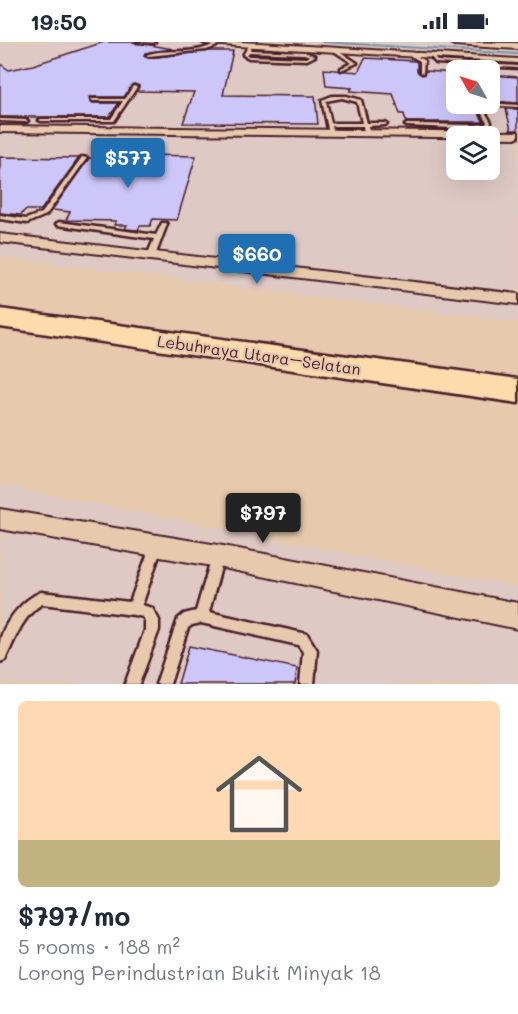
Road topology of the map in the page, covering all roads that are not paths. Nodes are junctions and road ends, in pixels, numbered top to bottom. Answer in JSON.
{"nodes":[{"id":1,"x":139,"y":42,"type":"edge"},
{"id":2,"x":153,"y":42,"type":"edge"},
{"id":3,"x":205,"y":42,"type":"edge"},
{"id":4,"x":454,"y":42,"type":"edge"},
{"id":5,"x":513,"y":42,"type":"edge"},
{"id":6,"x":218,"y":43,"type":"edge"},
{"id":7,"x":518,"y":44,"type":"edge"},
{"id":8,"x":248,"y":48,"type":"junction"},
{"id":9,"x":361,"y":48,"type":"edge"},
{"id":10,"x":335,"y":50,"type":"junction"},
{"id":11,"x":148,"y":55,"type":"dead end"},
{"id":12,"x":412,"y":55,"type":"junction"},
{"id":13,"x":432,"y":56,"type":"junction"},
{"id":14,"x":518,"y":62,"type":"edge"},
{"id":15,"x":518,"y":67,"type":"edge"},
{"id":16,"x":342,"y":69,"type":"dead end"},
{"id":17,"x":422,"y":72,"type":"dead end"},
{"id":18,"x":135,"y":87,"type":"dead end"},
{"id":19,"x":93,"y":100,"type":"dead end"},
{"id":20,"x":125,"y":100,"type":"junction"},
{"id":21,"x":500,"y":105,"type":"edge"},
{"id":22,"x":518,"y":106,"type":"edge"},
{"id":23,"x":0,"y":120,"type":"edge"},
{"id":24,"x":49,"y":120,"type":"junction"},
{"id":25,"x":26,"y":121,"type":"dead end"},
{"id":26,"x":385,"y":124,"type":"dead end"},
{"id":27,"x":41,"y":125,"type":"junction"},
{"id":28,"x":407,"y":125,"type":"dead end"},
{"id":29,"x":446,"y":127,"type":"edge"},
{"id":30,"x":0,"y":129,"type":"edge"},
{"id":31,"x":331,"y":129,"type":"junction"},
{"id":32,"x":366,"y":129,"type":"junction"},
{"id":33,"x":446,"y":130,"type":"edge"},
{"id":34,"x":500,"y":132,"type":"edge"},
{"id":35,"x":518,"y":135,"type":"edge"},
{"id":36,"x":84,"y":158,"type":"dead end"},
{"id":37,"x":0,"y":217,"type":"edge"},
{"id":38,"x":59,"y":224,"type":"dead end"},
{"id":39,"x":164,"y":224,"type":"dead end"},
{"id":40,"x":0,"y":238,"type":"edge"},
{"id":41,"x":159,"y":238,"type":"junction"},
{"id":42,"x":151,"y":256,"type":"junction"},
{"id":43,"x":518,"y":299,"type":"edge"},
{"id":44,"x":0,"y":302,"type":"edge"},
{"id":45,"x":0,"y":318,"type":"edge"},
{"id":46,"x":518,"y":373,"type":"edge"},
{"id":47,"x":518,"y":391,"type":"edge"},
{"id":48,"x":0,"y":519,"type":"edge"},
{"id":49,"x":156,"y":548,"type":"junction"},
{"id":50,"x":218,"y":556,"type":"junction"},
{"id":51,"x":134,"y":609,"type":"junction"},
{"id":52,"x":518,"y":616,"type":"edge"},
{"id":53,"x":201,"y":617,"type":"junction"},
{"id":54,"x":0,"y":655,"type":"edge"},
{"id":55,"x":132,"y":684,"type":"edge"},
{"id":56,"x":163,"y":684,"type":"edge"},
{"id":57,"x":307,"y":684,"type":"edge"}],
"edges":[{"from":1,"to":2,"type":"lane"},
{"from":3,"to":6,"type":"street"},
{"from":4,"to":7,"type":"main road"},
{"from":5,"to":7,"type":"main road"},
{"from":6,"to":8,"type":"street"},
{"from":6,"to":11,"type":"lane"},
{"from":8,"to":8,"type":"lane"},
{"from":8,"to":10,"type":"street"},
{"from":9,"to":10,"type":"street"},
{"from":9,"to":12,"type":"street"},
{"from":10,"to":16,"type":"lane"},
{"from":12,"to":13,"type":"street"},
{"from":12,"to":17,"type":"lane"},
{"from":13,"to":14,"type":"street"},
{"from":13,"to":15,"type":"lane"},
{"from":18,"to":20,"type":"lane"},
{"from":19,"to":20,"type":"lane"},
{"from":20,"to":24,"type":"lane"},
{"from":21,"to":22,"type":"lane"},
{"from":23,"to":25,"type":"lane"},
{"from":24,"to":27,"type":"lane"},
{"from":24,"to":27,"type":"lane"},
{"from":26,"to":32,"type":"lane"},
{"from":27,"to":30,"type":"street"},
{"from":27,"to":31,"type":"street"},
{"from":28,"to":29,"type":"lane"},
{"from":31,"to":32,"type":"street"},
{"from":31,"to":32,"type":"lane"},
{"from":32,"to":33,"type":"street"},
{"from":34,"to":35,"type":"street"},
{"from":36,"to":37,"type":"lane"},
{"from":38,"to":41,"type":"lane"},
{"from":39,"to":41,"type":"lane"},
{"from":40,"to":42,"type":"street"},
{"from":41,"to":42,"type":"lane"},
{"from":42,"to":43,"type":"street"},
{"from":44,"to":46,"type":"highway","name":"Lebuhraya Utara–Selatan"},
{"from":45,"to":47,"type":"highway","name":"Lebuhraya Utara–Selatan"},
{"from":48,"to":49,"type":"street"},
{"from":49,"to":50,"type":"street"},
{"from":49,"to":51,"type":"lane"},
{"from":50,"to":52,"type":"street"},
{"from":50,"to":53,"type":"lane"},
{"from":51,"to":54,"type":"lane"},
{"from":51,"to":55,"type":"lane"},
{"from":53,"to":56,"type":"lane"},
{"from":53,"to":57,"type":"lane"}]}
